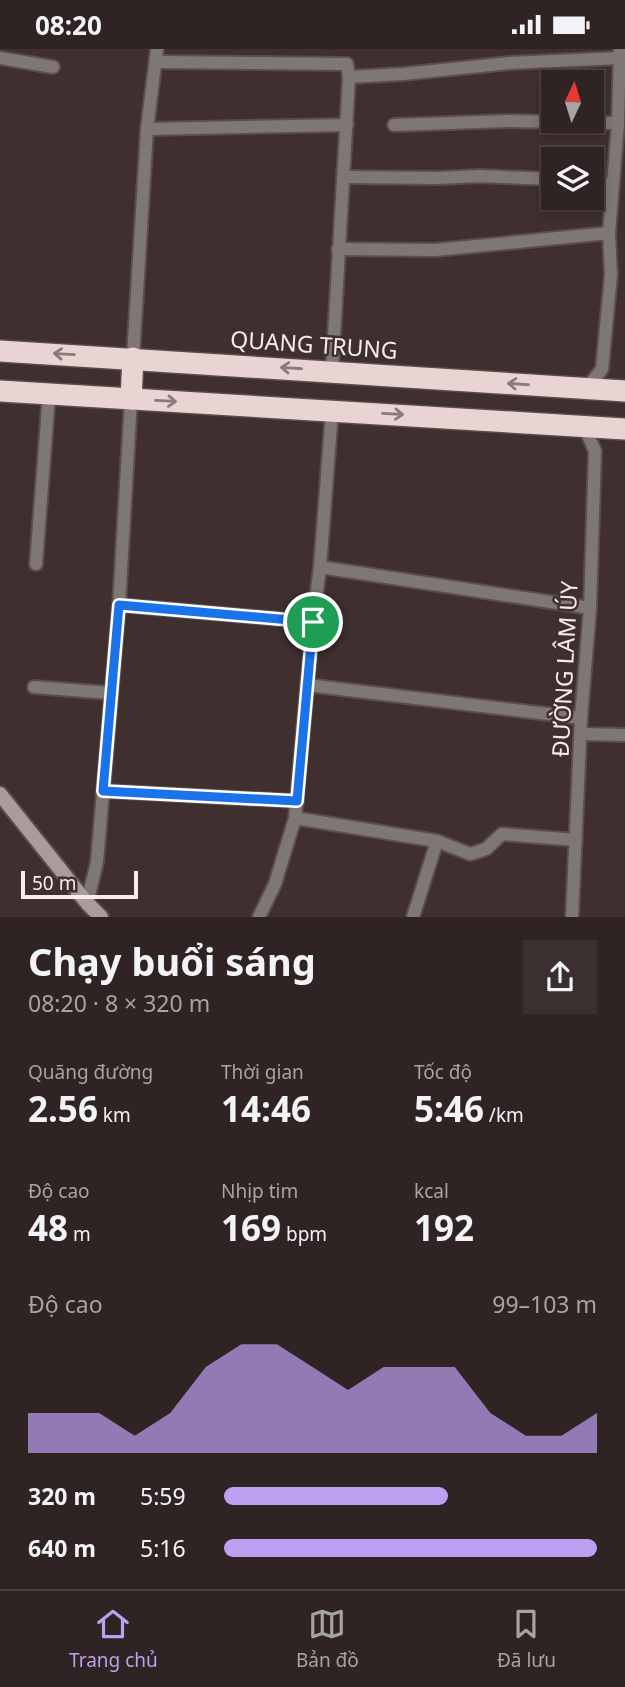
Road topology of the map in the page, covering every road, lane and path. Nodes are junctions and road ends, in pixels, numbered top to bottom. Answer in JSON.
{"nodes":[{"id":1,"x":338,"y":49,"type":"edge"},
{"id":2,"x":620,"y":53,"type":"edge"},
{"id":3,"x":157,"y":56,"type":"edge"},
{"id":4,"x":0,"y":58,"type":"edge"},
{"id":5,"x":337,"y":63,"type":"junction"},
{"id":6,"x":53,"y":67,"type":"dead end"},
{"id":7,"x":349,"y":77,"type":"junction"},
{"id":8,"x":618,"y":123,"type":"junction"},
{"id":9,"x":347,"y":125,"type":"junction"},
{"id":10,"x":394,"y":125,"type":"dead end"},
{"id":11,"x":147,"y":129,"type":"junction"},
{"id":12,"x":344,"y":177,"type":"junction"},
{"id":13,"x":541,"y":179,"type":"edge"},
{"id":14,"x":604,"y":184,"type":"edge"},
{"id":15,"x":612,"y":185,"type":"junction"},
{"id":16,"x":609,"y":233,"type":"junction"},
{"id":17,"x":338,"y":249,"type":"junction"},
{"id":18,"x":625,"y":274,"type":"edge"},
{"id":19,"x":611,"y":275,"type":"junction"},
{"id":20,"x":0,"y":351,"type":"edge"},
{"id":21,"x":133,"y":358,"type":"junction"},
{"id":22,"x":332,"y":371,"type":"junction"},
{"id":23,"x":586,"y":388,"type":"junction"},
{"id":24,"x":0,"y":391,"type":"edge"},
{"id":25,"x":625,"y":391,"type":"edge"},
{"id":26,"x":49,"y":394,"type":"junction"},
{"id":27,"x":131,"y":399,"type":"junction"},
{"id":28,"x":332,"y":411,"type":"junction"},
{"id":29,"x":584,"y":426,"type":"junction"},
{"id":30,"x":625,"y":429,"type":"edge"},
{"id":31,"x":36,"y":564,"type":"dead end"},
{"id":32,"x":320,"y":567,"type":"junction"},
{"id":33,"x":119,"y":605,"type":"junction"},
{"id":34,"x":590,"y":608,"type":"junction"},
{"id":35,"x":313,"y":622,"type":"junction"},
{"id":36,"x":307,"y":685,"type":"junction"},
{"id":37,"x":34,"y":687,"type":"dead end"},
{"id":38,"x":110,"y":693,"type":"junction"},
{"id":39,"x":581,"y":718,"type":"junction"},
{"id":40,"x":581,"y":734,"type":"junction"},
{"id":41,"x":625,"y":735,"type":"edge"},
{"id":42,"x":103,"y":791,"type":"junction"},
{"id":43,"x":0,"y":794,"type":"edge"},
{"id":44,"x":297,"y":801,"type":"junction"},
{"id":45,"x":295,"y":818,"type":"junction"},
{"id":46,"x":576,"y":840,"type":"junction"},
{"id":47,"x":437,"y":841,"type":"junction"},
{"id":48,"x":87,"y":903,"type":"junction"},
{"id":49,"x":101,"y":917,"type":"edge"},
{"id":50,"x":259,"y":917,"type":"edge"},
{"id":51,"x":413,"y":917,"type":"edge"},
{"id":52,"x":572,"y":917,"type":"edge"}],
"edges":[{"from":1,"to":5,"type":"street"},
{"from":2,"to":7,"type":"street"},
{"from":2,"to":8,"type":"street"},
{"from":3,"to":5,"type":"street"},
{"from":3,"to":11,"type":"street"},
{"from":4,"to":6,"type":"street"},
{"from":5,"to":7,"type":"street"},
{"from":7,"to":9,"type":"street"},
{"from":8,"to":10,"type":"street"},
{"from":8,"to":15,"type":"street"},
{"from":9,"to":11,"type":"street"},
{"from":9,"to":12,"type":"street"},
{"from":11,"to":21,"type":"street"},
{"from":12,"to":13,"type":"street"},
{"from":12,"to":17,"type":"street"},
{"from":14,"to":15,"type":"street"},
{"from":15,"to":16,"type":"street"},
{"from":16,"to":17,"type":"street"},
{"from":16,"to":19,"type":"street"},
{"from":17,"to":22,"type":"street"},
{"from":18,"to":19,"type":"street"},
{"from":19,"to":23,"type":"street"},
{"from":21,"to":20,"type":"highway","name":"QUANG TRUNG","one_way":true},
{"from":22,"to":21,"type":"highway","name":"QUANG TRUNG","one_way":true},
{"from":21,"to":27,"type":"highway"},
{"from":23,"to":22,"type":"highway","name":"QUANG TRUNG","one_way":true},
{"from":23,"to":25,"type":"highway","name":"QUANG TRUNG"},
{"from":23,"to":29,"type":"highway"},
{"from":24,"to":26,"type":"highway"},
{"from":26,"to":27,"type":"highway"},
{"from":26,"to":31,"type":"street"},
{"from":27,"to":28,"type":"highway","one_way":true},
{"from":27,"to":33,"type":"street"},
{"from":28,"to":29,"type":"highway","one_way":true},
{"from":28,"to":32,"type":"street"},
{"from":29,"to":30,"type":"highway"},
{"from":29,"to":34,"type":"street","name":"ĐƯỜNG LÂM ÚY"},
{"from":32,"to":34,"type":"street"},
{"from":32,"to":35,"type":"street"},
{"from":33,"to":35,"type":"street"},
{"from":33,"to":38,"type":"street"},
{"from":34,"to":39,"type":"street","name":"ĐƯỜNG LÂM ÚY"},
{"from":35,"to":36,"type":"street"},
{"from":36,"to":39,"type":"street"},
{"from":36,"to":44,"type":"street"},
{"from":37,"to":38,"type":"street"},
{"from":38,"to":42,"type":"street"},
{"from":39,"to":40,"type":"street","name":"ĐƯỜNG LÂM ÚY"},
{"from":40,"to":41,"type":"street"},
{"from":40,"to":46,"type":"street","name":"ĐƯỜNG LÂM ÚY"},
{"from":42,"to":44,"type":"street"},
{"from":42,"to":48,"type":"street"},
{"from":43,"to":48,"type":"street"},
{"from":44,"to":45,"type":"street"},
{"from":45,"to":47,"type":"street"},
{"from":45,"to":50,"type":"street"},
{"from":46,"to":47,"type":"street"},
{"from":46,"to":52,"type":"street","name":"ĐƯỜNG LÂM ÚY"},
{"from":47,"to":51,"type":"street"},
{"from":48,"to":49,"type":"street"}]}
